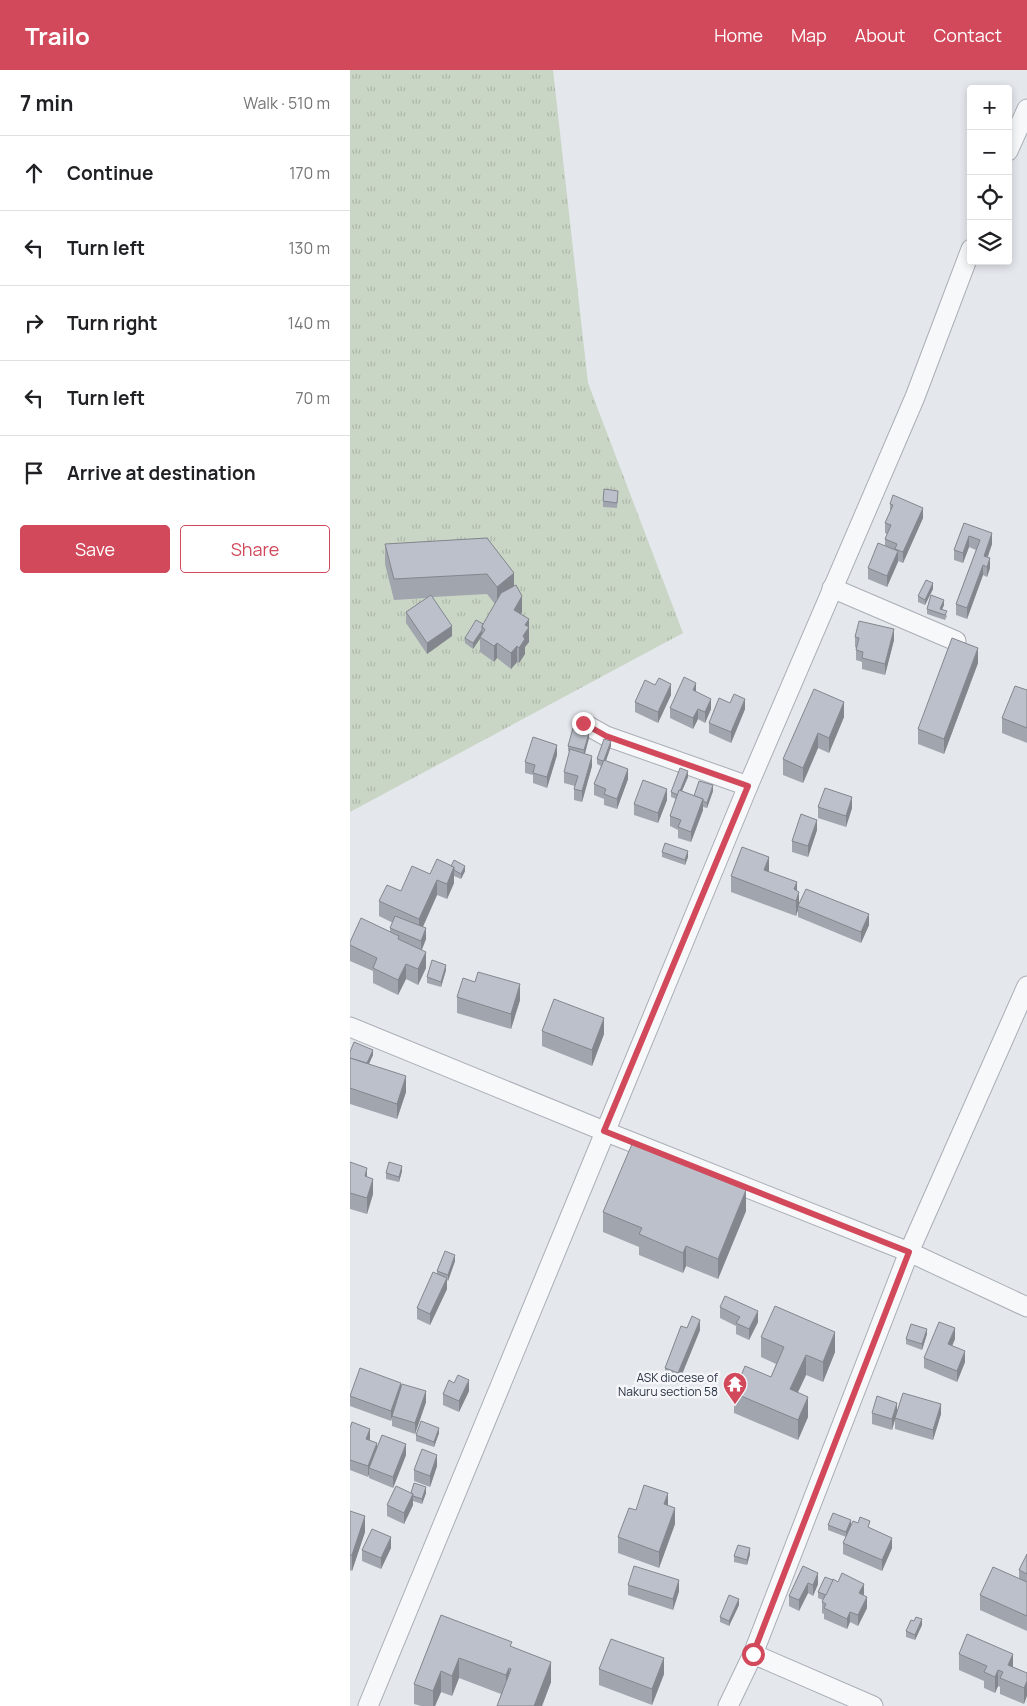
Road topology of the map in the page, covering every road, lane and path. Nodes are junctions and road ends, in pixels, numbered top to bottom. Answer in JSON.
{"nodes":[{"id":1,"x":1027,"y":109,"type":"edge"},
{"id":2,"x":1012,"y":142,"type":"edge"},
{"id":3,"x":967,"y":260,"type":"edge"},
{"id":4,"x":832,"y":588,"type":"junction"},
{"id":5,"x":956,"y":641,"type":"edge"},
{"id":6,"x":583,"y":723,"type":"dead end"},
{"id":7,"x":748,"y":786,"type":"junction"},
{"id":8,"x":1027,"y":986,"type":"edge"},
{"id":9,"x":350,"y":1027,"type":"edge"},
{"id":10,"x":604,"y":1131,"type":"junction"},
{"id":11,"x":909,"y":1252,"type":"junction"},
{"id":12,"x":1027,"y":1307,"type":"edge"},
{"id":13,"x":753,"y":1654,"type":"junction"},
{"id":14,"x":368,"y":1706,"type":"edge"},
{"id":15,"x":728,"y":1706,"type":"edge"},
{"id":16,"x":872,"y":1706,"type":"edge"}],
"edges":[{"from":1,"to":2,"type":"street"},
{"from":3,"to":4,"type":"street"},
{"from":4,"to":5,"type":"street"},
{"from":4,"to":7,"type":"street"},
{"from":6,"to":7,"type":"street"},
{"from":7,"to":10,"type":"street"},
{"from":8,"to":11,"type":"street"},
{"from":9,"to":10,"type":"street"},
{"from":10,"to":11,"type":"street"},
{"from":10,"to":14,"type":"street"},
{"from":11,"to":12,"type":"street"},
{"from":11,"to":13,"type":"street"},
{"from":13,"to":15,"type":"street"},
{"from":13,"to":16,"type":"street"}]}
